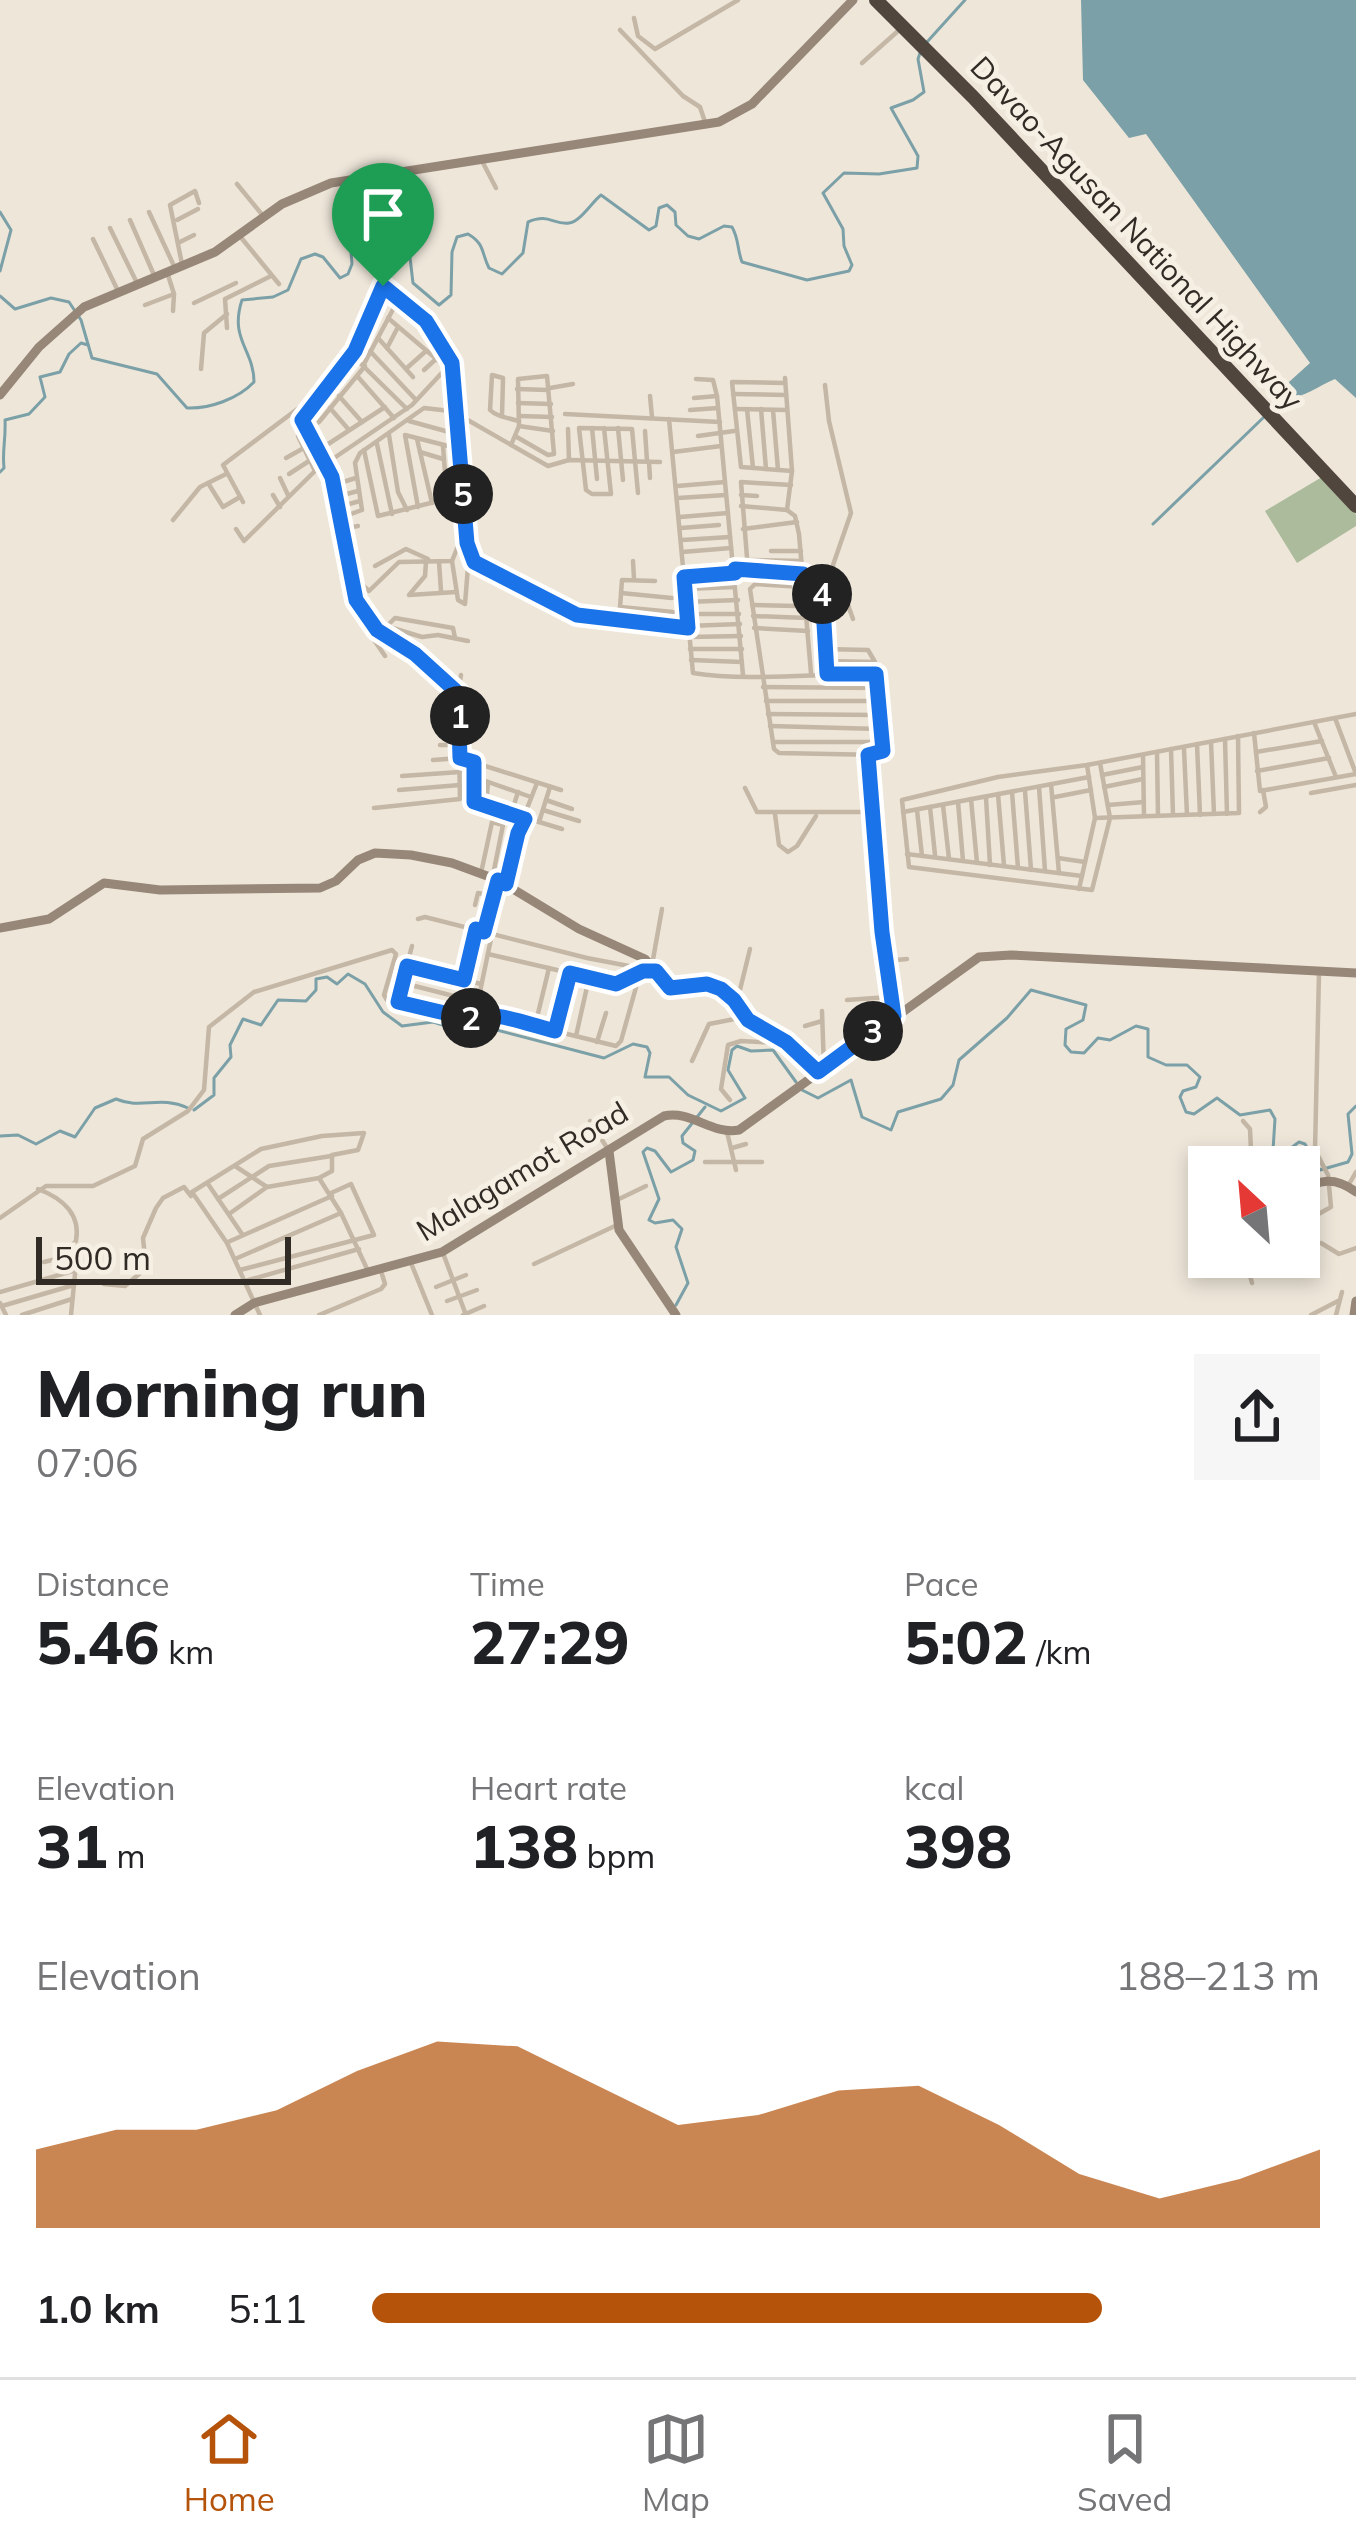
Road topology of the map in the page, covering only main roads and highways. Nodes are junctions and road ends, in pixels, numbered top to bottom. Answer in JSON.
{"nodes":[{"id":1,"x":876,"y":0,"type":"edge"},
{"id":2,"x":1356,"y":506,"type":"edge"}],
"edges":[{"from":1,"to":2,"type":"highway","name":"Davao-Agusan National Highway"}]}
